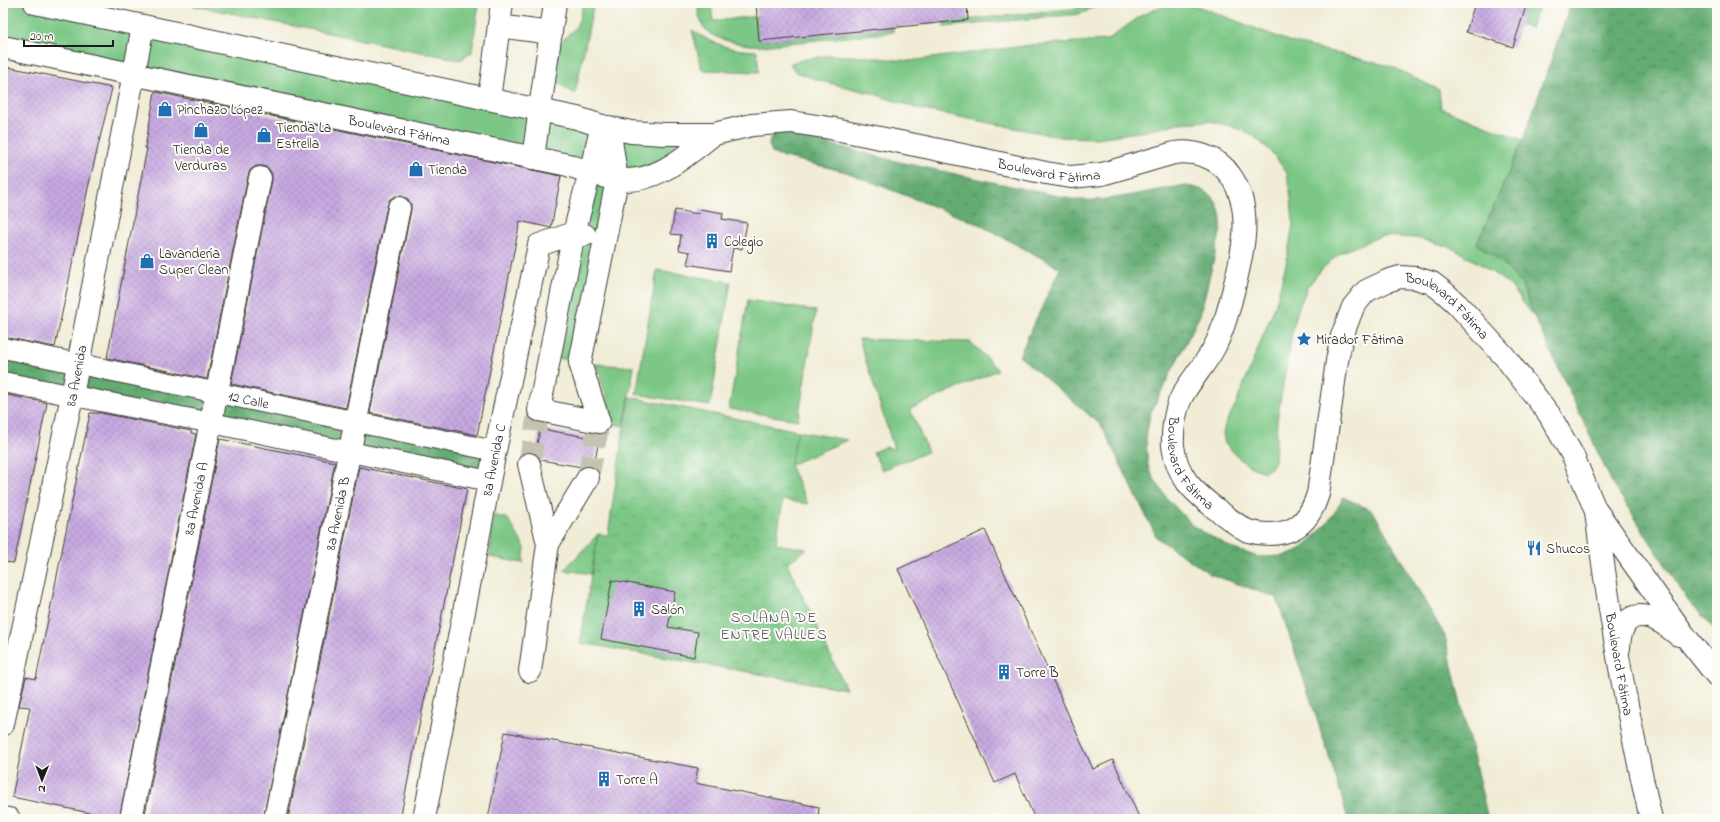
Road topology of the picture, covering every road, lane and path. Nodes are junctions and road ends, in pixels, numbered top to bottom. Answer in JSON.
{"nodes":[{"id":1,"x":36,"y":3,"type":"edge"},
{"id":2,"x":502,"y":3,"type":"edge"},
{"id":3,"x":555,"y":3,"type":"edge"},
{"id":4,"x":143,"y":26,"type":"junction"},
{"id":5,"x":499,"y":26,"type":"junction"},
{"id":6,"x":551,"y":33,"type":"junction"},
{"id":7,"x":3,"y":47,"type":"edge"},
{"id":8,"x":133,"y":74,"type":"junction"},
{"id":9,"x":489,"y":99,"type":"junction"},
{"id":10,"x":539,"y":110,"type":"junction"},
{"id":11,"x":606,"y":127,"type":"junction"},
{"id":12,"x":714,"y":134,"type":"junction"},
{"id":13,"x":533,"y":158,"type":"junction"},
{"id":14,"x":590,"y":172,"type":"junction"},
{"id":15,"x":260,"y":178,"type":"dead end"},
{"id":16,"x":617,"y":180,"type":"junction"},
{"id":17,"x":399,"y":208,"type":"dead end"},
{"id":18,"x":574,"y":233,"type":"junction"},
{"id":19,"x":605,"y":238,"type":"junction"},
{"id":20,"x":3,"y":348,"type":"edge"},
{"id":21,"x":549,"y":356,"type":"junction"},
{"id":22,"x":580,"y":363,"type":"junction"},
{"id":23,"x":78,"y":365,"type":"junction"},
{"id":24,"x":3,"y":382,"type":"edge"},
{"id":25,"x":217,"y":393,"type":"junction"},
{"id":26,"x":72,"y":395,"type":"junction"},
{"id":27,"x":212,"y":422,"type":"junction"},
{"id":28,"x":355,"y":422,"type":"junction"},
{"id":29,"x":349,"y":450,"type":"junction"},
{"id":30,"x":495,"y":451,"type":"junction"},
{"id":31,"x":529,"y":464,"type":"tunnel mouth"},
{"id":32,"x":588,"y":478,"type":"tunnel mouth"},
{"id":33,"x":489,"y":481,"type":"junction"},
{"id":34,"x":1595,"y":509,"type":"junction"},
{"id":35,"x":548,"y":544,"type":"junction"},
{"id":36,"x":1697,"y":652,"type":"junction"},
{"id":37,"x":1618,"y":656,"type":"junction"},
{"id":38,"x":530,"y":671,"type":"dead end"},
{"id":39,"x":1717,"y":676,"type":"edge"},
{"id":40,"x":3,"y":724,"type":"edge"},
{"id":41,"x":3,"y":818,"type":"edge"},
{"id":42,"x":9,"y":819,"type":"edge"},
{"id":43,"x":131,"y":819,"type":"edge"},
{"id":44,"x":275,"y":819,"type":"edge"},
{"id":45,"x":424,"y":819,"type":"edge"},
{"id":46,"x":1651,"y":819,"type":"edge"}],
"edges":[{"from":1,"to":4,"type":"street","name":"Boulevard Fátima"},
{"from":2,"to":5,"type":"street"},
{"from":3,"to":6,"type":"street"},
{"from":4,"to":8,"type":"street","name":"8a Avenida"},
{"from":4,"to":9,"type":"street","name":"Boulevard Fátima"},
{"from":5,"to":6,"type":"street"},
{"from":5,"to":9,"type":"street"},
{"from":6,"to":10,"type":"street"},
{"from":7,"to":8,"type":"street","name":"Boulevard Fátima"},
{"from":8,"to":13,"type":"street","name":"Boulevard Fátima"},
{"from":8,"to":23,"type":"street","name":"8a Avenida"},
{"from":9,"to":10,"type":"street","name":"Boulevard Fátima"},
{"from":10,"to":11,"type":"street","name":"Boulevard Fátima"},
{"from":10,"to":13,"type":"street"},
{"from":11,"to":12,"type":"street","name":"Boulevard Fátima"},
{"from":11,"to":14,"type":"street"},
{"from":11,"to":16,"type":"street"},
{"from":12,"to":16,"type":"street","name":"Boulevard Fátima"},
{"from":12,"to":34,"type":"street","name":"Boulevard Fátima"},
{"from":13,"to":14,"type":"street","name":"Boulevard Fátima"},
{"from":14,"to":16,"type":"street","name":"Boulevard Fátima"},
{"from":14,"to":18,"type":"street"},
{"from":15,"to":25,"type":"street","name":"8a Avenida A"},
{"from":16,"to":19,"type":"street"},
{"from":17,"to":28,"type":"street","name":"8a Avenida B"},
{"from":18,"to":19,"type":"street"},
{"from":18,"to":21,"type":"street"},
{"from":18,"to":30,"type":"street","name":"8a Avenida C"},
{"from":19,"to":22,"type":"street"},
{"from":20,"to":23,"type":"street","name":"12 Calle"},
{"from":21,"to":22,"type":"street"},
{"from":21,"to":22,"type":"street"},
{"from":23,"to":25,"type":"street","name":"12 Calle"},
{"from":23,"to":26,"type":"street","name":"8a Avenida"},
{"from":24,"to":26,"type":"street"},
{"from":25,"to":27,"type":"street","name":"8a Avenida A"},
{"from":25,"to":28,"type":"street","name":"12 Calle"},
{"from":26,"to":27,"type":"street"},
{"from":26,"to":40,"type":"street","name":"8a Avenida"},
{"from":27,"to":29,"type":"street"},
{"from":27,"to":43,"type":"street","name":"8a Avenida A"},
{"from":28,"to":29,"type":"street","name":"8a Avenida B"},
{"from":28,"to":30,"type":"street","name":"12 Calle"},
{"from":29,"to":33,"type":"street"},
{"from":29,"to":44,"type":"street","name":"8a Avenida B"},
{"from":30,"to":33,"type":"street","name":"8a Avenida C"},
{"from":31,"to":35,"type":"street"},
{"from":32,"to":35,"type":"street"},
{"from":33,"to":45,"type":"street","name":"8a Avenida C"},
{"from":34,"to":36,"type":"street","name":"Boulevard Fátima"},
{"from":34,"to":37,"type":"street","name":"Boulevard Fátima"},
{"from":35,"to":38,"type":"street"},
{"from":36,"to":37,"type":"street"},
{"from":36,"to":39,"type":"street","name":"Boulevard Fátima"},
{"from":37,"to":46,"type":"street","name":"Boulevard Fátima"},
{"from":41,"to":42,"type":"street"}]}
